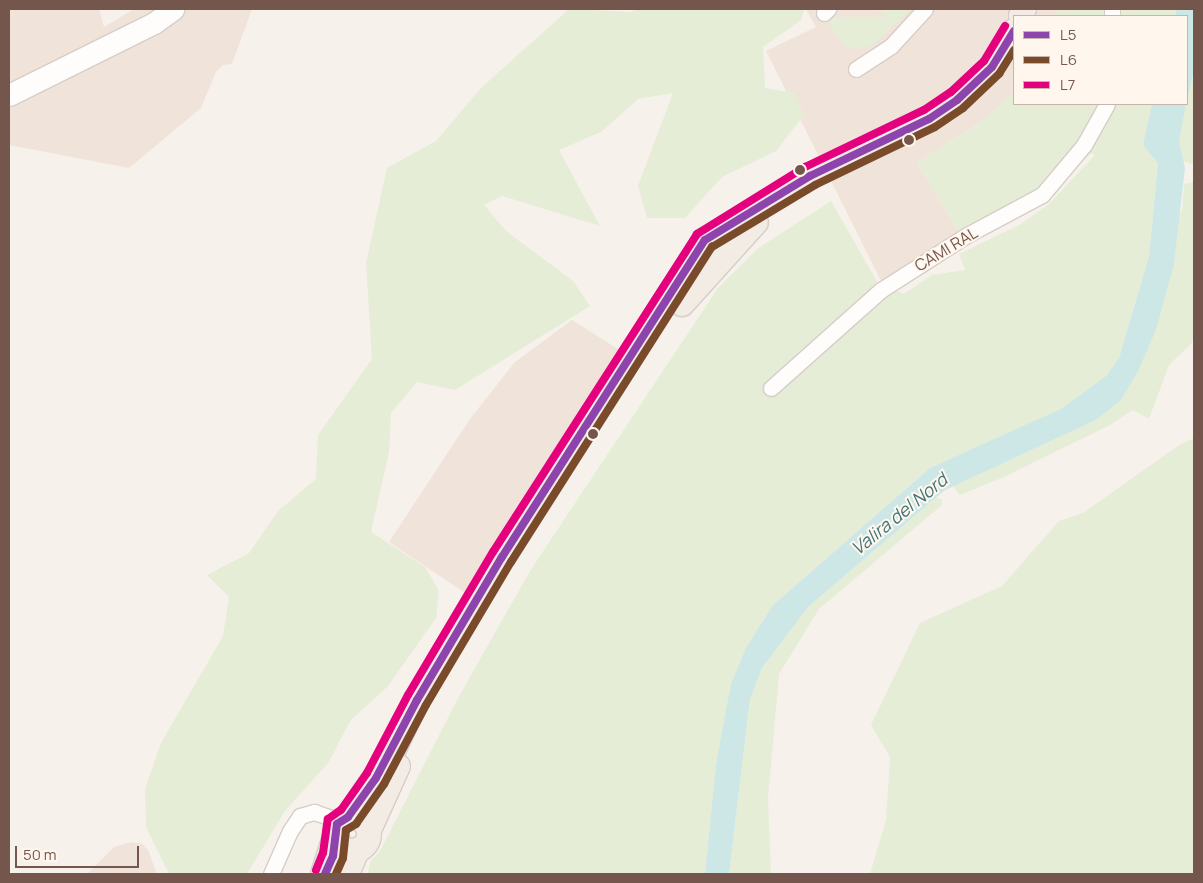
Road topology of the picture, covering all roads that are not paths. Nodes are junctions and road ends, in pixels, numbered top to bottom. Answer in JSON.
{"nodes":[{"id":1,"x":174,"y":9,"type":"edge"},
{"id":2,"x":925,"y":9,"type":"edge"},
{"id":3,"x":1013,"y":34,"type":"edge"},
{"id":4,"x":1013,"y":56,"type":"edge"},
{"id":5,"x":856,"y":69,"type":"dead end"},
{"id":6,"x":9,"y":95,"type":"edge"},
{"id":7,"x":1106,"y":105,"type":"edge"},
{"id":8,"x":706,"y":242,"type":"junction"},
{"id":9,"x":724,"y":258,"type":"junction"},
{"id":10,"x":771,"y":388,"type":"dead end"},
{"id":11,"x":345,"y":832,"type":"junction"},
{"id":12,"x":271,"y":874,"type":"edge"},
{"id":13,"x":325,"y":874,"type":"edge"},
{"id":14,"x":347,"y":874,"type":"edge"}],
"edges":[{"from":1,"to":6,"type":"main road"},
{"from":2,"to":5,"type":"street"},
{"from":3,"to":8,"type":"main road"},
{"from":4,"to":9,"type":"main road"},
{"from":7,"to":10,"type":"street","name":"CAMI RAL"},
{"from":8,"to":9,"type":"main road"},
{"from":8,"to":11,"type":"main road"},
{"from":9,"to":11,"type":"main road"},
{"from":11,"to":12,"type":"street"},
{"from":11,"to":13,"type":"highway"},
{"from":11,"to":14,"type":"main road"}]}
